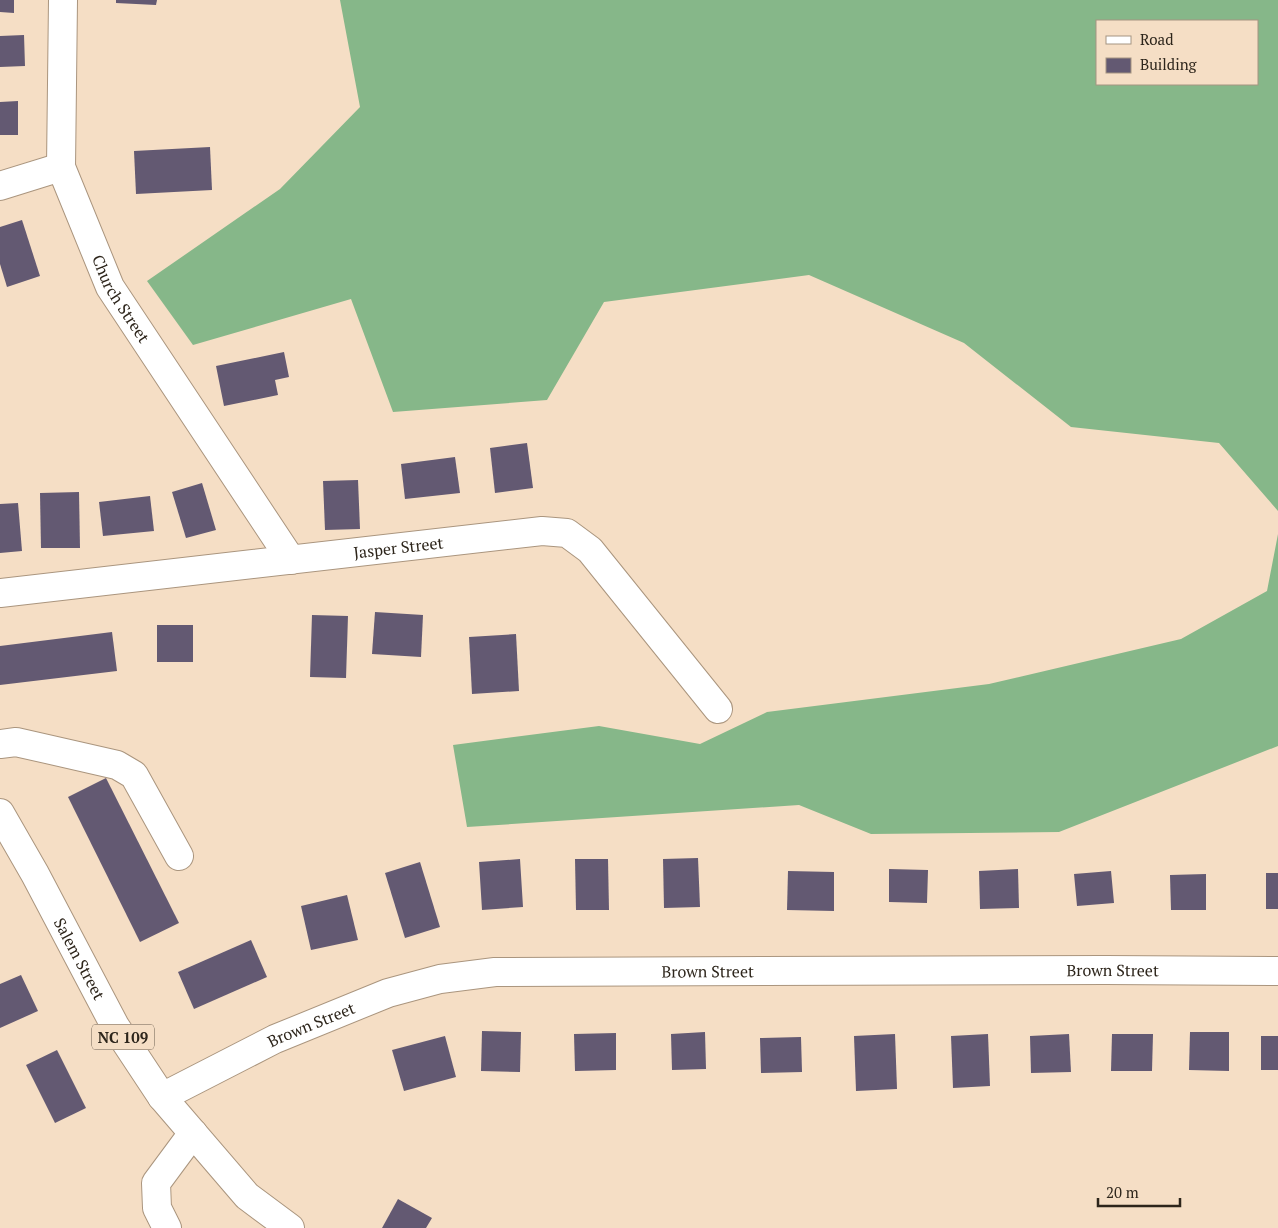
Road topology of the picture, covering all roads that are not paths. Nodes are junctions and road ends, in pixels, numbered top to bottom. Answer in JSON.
{"nodes":[{"id":1,"x":64,"y":0,"type":"edge"},
{"id":2,"x":62,"y":167,"type":"junction"},
{"id":3,"x":0,"y":186,"type":"edge"},
{"id":4,"x":291,"y":560,"type":"junction"},
{"id":5,"x":0,"y":593,"type":"edge"},
{"id":6,"x":718,"y":709,"type":"dead end"},
{"id":7,"x":0,"y":744,"type":"edge"},
{"id":8,"x":0,"y":814,"type":"edge"},
{"id":9,"x":180,"y":856,"type":"dead end"},
{"id":10,"x":1278,"y":971,"type":"edge"},
{"id":11,"x":162,"y":1097,"type":"junction"},
{"id":12,"x":193,"y":1133,"type":"junction"},
{"id":13,"x":167,"y":1228,"type":"edge"},
{"id":14,"x":290,"y":1228,"type":"edge"}],
"edges":[{"from":1,"to":2,"type":"street","name":"Church Street"},
{"from":2,"to":3,"type":"street"},
{"from":2,"to":4,"type":"street","name":"Church Street"},
{"from":4,"to":5,"type":"street","name":"Jasper Street"},
{"from":4,"to":6,"type":"street","name":"Jasper Street"},
{"from":7,"to":9,"type":"street"},
{"from":8,"to":11,"type":"street","name":"Salem Street","number":"NC 109"},
{"from":10,"to":11,"type":"street","name":"Brown Street"},
{"from":11,"to":12,"type":"street","name":"Salem Street","number":"NC 109"},
{"from":12,"to":13,"type":"street"},
{"from":12,"to":14,"type":"street","name":"Salem Street","number":"NC 109"}]}
